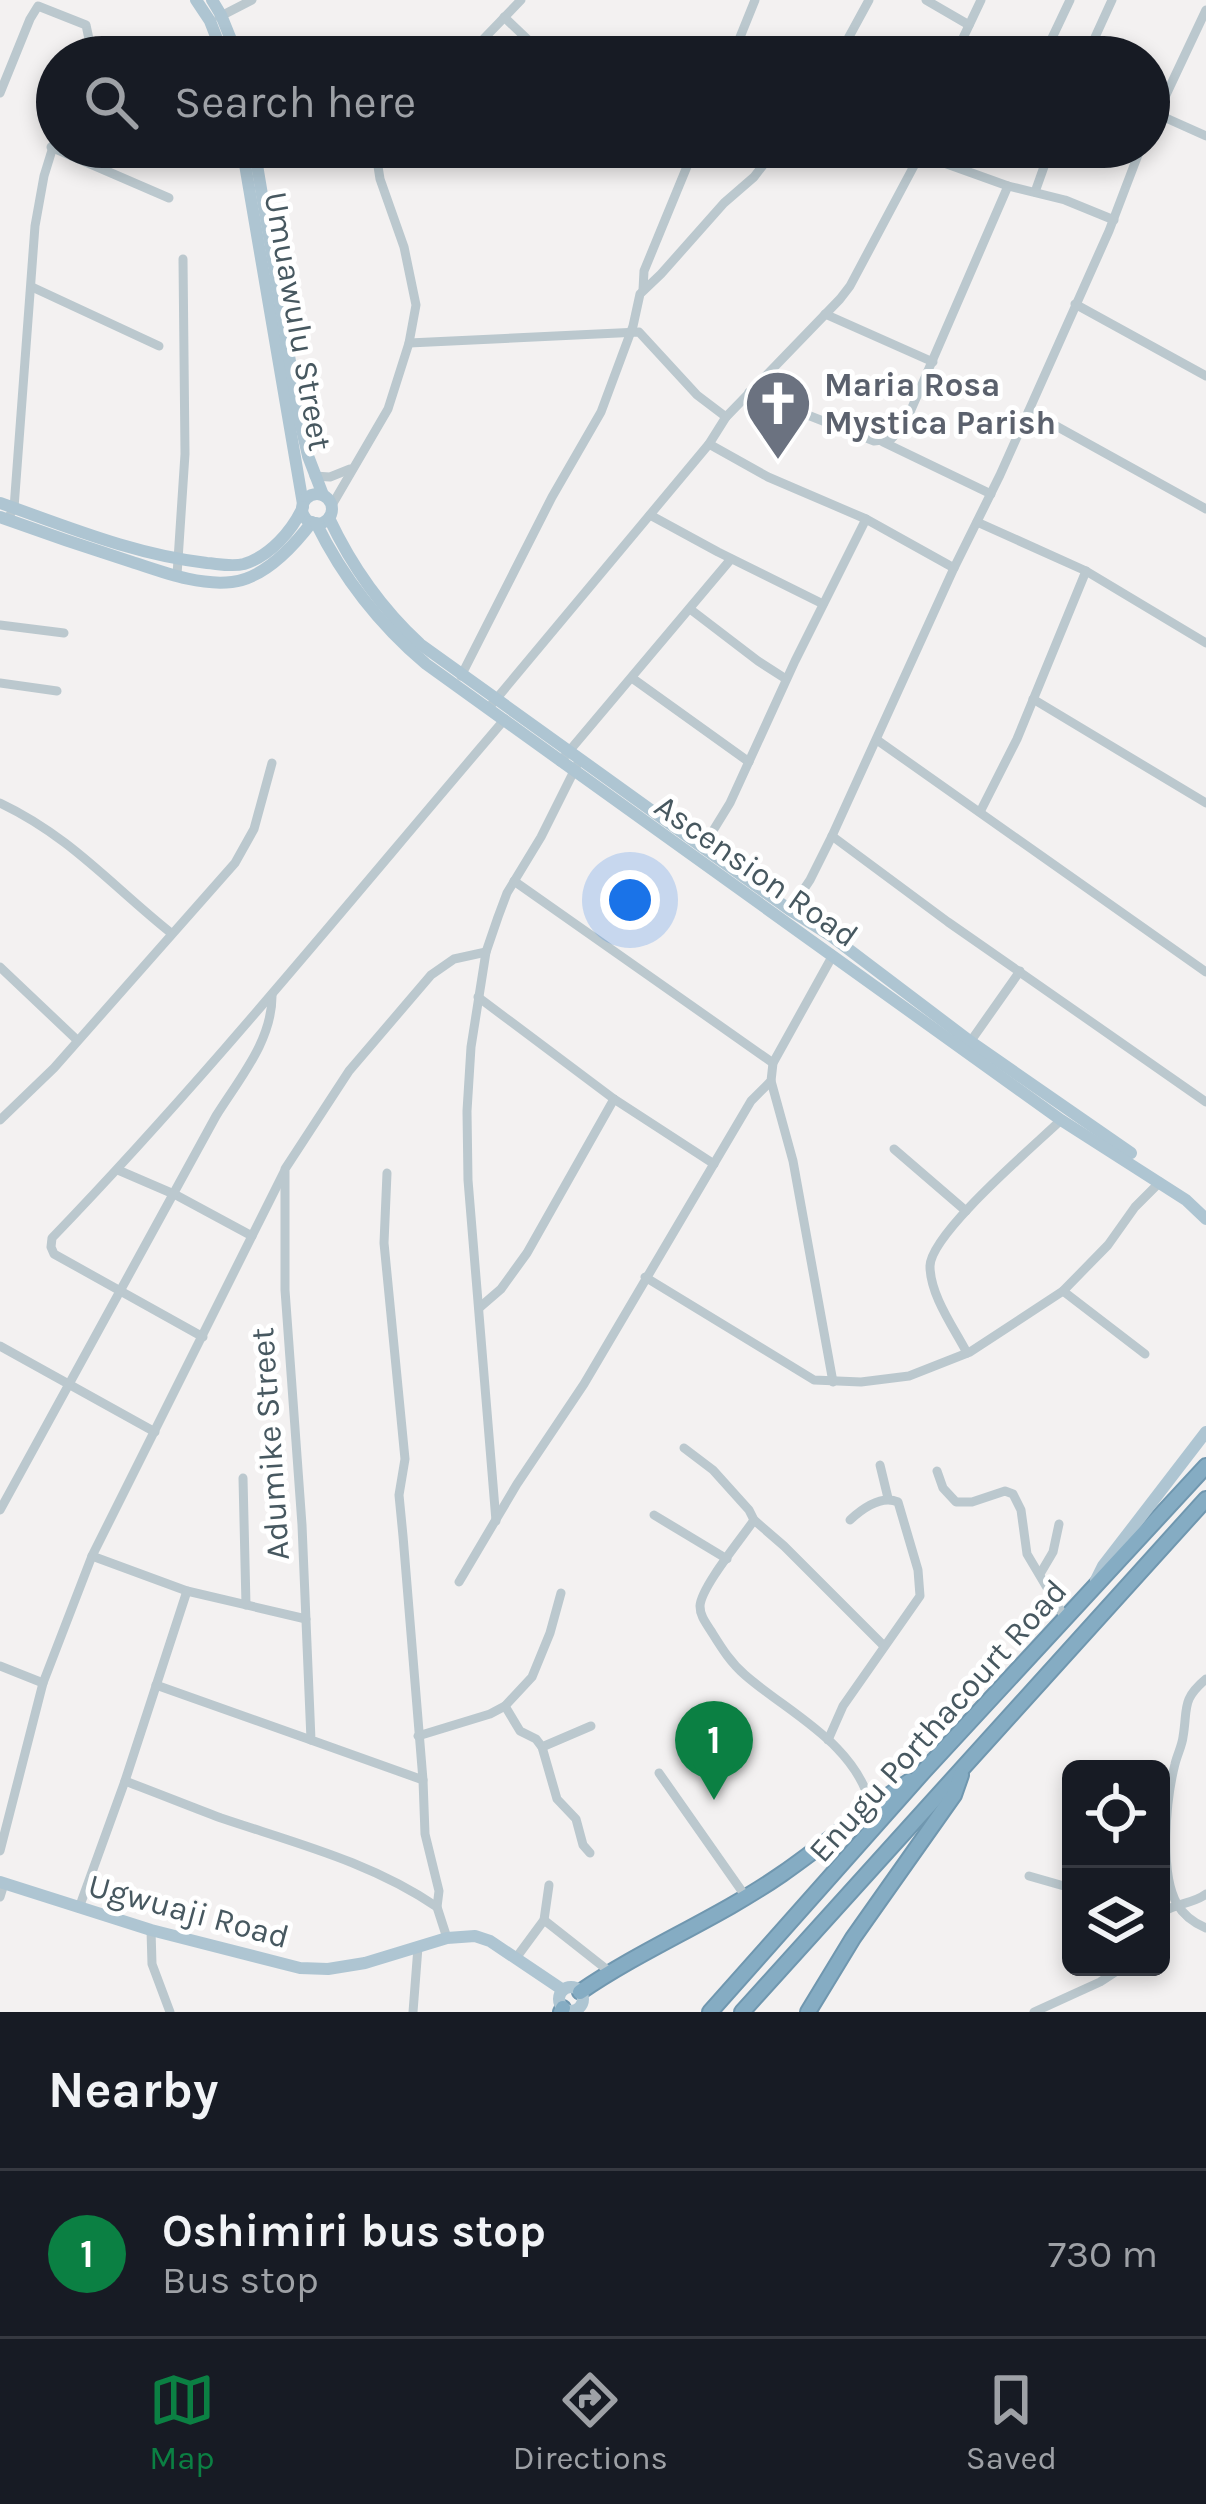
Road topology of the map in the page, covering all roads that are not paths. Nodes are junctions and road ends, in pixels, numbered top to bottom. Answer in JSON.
{"nodes":[{"id":1,"x":196,"y":0,"type":"edge"},
{"id":2,"x":212,"y":0,"type":"edge"},
{"id":3,"x":251,"y":0,"type":"edge"},
{"id":4,"x":520,"y":0,"type":"edge"},
{"id":5,"x":755,"y":0,"type":"edge"},
{"id":6,"x":869,"y":0,"type":"edge"},
{"id":7,"x":926,"y":0,"type":"edge"},
{"id":8,"x":981,"y":0,"type":"edge"},
{"id":9,"x":1070,"y":0,"type":"edge"},
{"id":10,"x":1112,"y":0,"type":"edge"},
{"id":11,"x":1206,"y":10,"type":"edge"},
{"id":12,"x":505,"y":17,"type":"junction"},
{"id":13,"x":216,"y":18,"type":"junction"},
{"id":14,"x":969,"y":25,"type":"junction"},
{"id":15,"x":88,"y":36,"type":"edge"},
{"id":16,"x":220,"y":36,"type":"edge"},
{"id":17,"x":226,"y":36,"type":"edge"},
{"id":18,"x":486,"y":36,"type":"edge"},
{"id":19,"x":524,"y":36,"type":"edge"},
{"id":20,"x":740,"y":36,"type":"edge"},
{"id":21,"x":849,"y":36,"type":"edge"},
{"id":22,"x":964,"y":36,"type":"edge"},
{"id":23,"x":1053,"y":36,"type":"edge"},
{"id":24,"x":1096,"y":36,"type":"edge"},
{"id":25,"x":1170,"y":86,"type":"edge"},
{"id":26,"x":0,"y":93,"type":"edge"},
{"id":27,"x":1170,"y":120,"type":"edge"},
{"id":28,"x":1206,"y":136,"type":"edge"},
{"id":29,"x":47,"y":168,"type":"edge"},
{"id":30,"x":100,"y":168,"type":"edge"},
{"id":31,"x":246,"y":168,"type":"edge"},
{"id":32,"x":258,"y":168,"type":"edge"},
{"id":33,"x":378,"y":168,"type":"edge"},
{"id":34,"x":686,"y":168,"type":"edge"},
{"id":35,"x":761,"y":168,"type":"edge"},
{"id":36,"x":913,"y":168,"type":"edge"},
{"id":37,"x":964,"y":168,"type":"edge"},
{"id":38,"x":1044,"y":168,"type":"edge"},
{"id":39,"x":1133,"y":168,"type":"edge"},
{"id":40,"x":1008,"y":186,"type":"junction"},
{"id":41,"x":1035,"y":192,"type":"junction"},
{"id":42,"x":169,"y":198,"type":"dead end"},
{"id":43,"x":1114,"y":220,"type":"junction"},
{"id":44,"x":183,"y":260,"type":"dead end"},
{"id":45,"x":32,"y":287,"type":"junction"},
{"id":46,"x":643,"y":290,"type":"junction"},
{"id":47,"x":1076,"y":304,"type":"junction"},
{"id":48,"x":825,"y":314,"type":"junction"},
{"id":49,"x":631,"y":331,"type":"junction"},
{"id":50,"x":410,"y":343,"type":"junction"},
{"id":51,"x":159,"y":346,"type":"dead end"},
{"id":52,"x":933,"y":362,"type":"junction"},
{"id":53,"x":1206,"y":376,"type":"edge"},
{"id":54,"x":748,"y":392,"type":"junction"},
{"id":55,"x":1029,"y":411,"type":"junction"},
{"id":56,"x":726,"y":417,"type":"junction"},
{"id":57,"x":883,"y":442,"type":"junction"},
{"id":58,"x":710,"y":444,"type":"junction"},
{"id":59,"x":354,"y":467,"type":"junction"},
{"id":60,"x":314,"y":476,"type":"junction"},
{"id":61,"x":991,"y":494,"type":"junction"},
{"id":62,"x":303,"y":506,"type":"junction"},
{"id":63,"x":1206,"y":509,"type":"edge"},
{"id":64,"x":5,"y":512,"type":"edge"},
{"id":65,"x":322,"y":513,"type":"junction"},
{"id":66,"x":650,"y":515,"type":"junction"},
{"id":67,"x":866,"y":519,"type":"junction"},
{"id":68,"x":976,"y":522,"type":"junction"},
{"id":69,"x":731,"y":559,"type":"junction"},
{"id":70,"x":179,"y":560,"type":"junction"},
{"id":71,"x":954,"y":568,"type":"junction"},
{"id":72,"x":1086,"y":572,"type":"junction"},
{"id":73,"x":177,"y":575,"type":"junction"},
{"id":74,"x":823,"y":604,"type":"junction"},
{"id":75,"x":690,"y":609,"type":"junction"},
{"id":76,"x":0,"y":625,"type":"edge"},
{"id":77,"x":64,"y":633,"type":"dead end"},
{"id":78,"x":1206,"y":643,"type":"edge"},
{"id":79,"x":461,"y":676,"type":"junction"},
{"id":80,"x":632,"y":678,"type":"junction"},
{"id":81,"x":787,"y":679,"type":"junction"},
{"id":82,"x":0,"y":683,"type":"edge"},
{"id":83,"x":58,"y":691,"type":"dead end"},
{"id":84,"x":1033,"y":699,"type":"junction"},
{"id":85,"x":492,"y":705,"type":"junction"},
{"id":86,"x":507,"y":716,"type":"junction"},
{"id":87,"x":877,"y":740,"type":"junction"},
{"id":88,"x":570,"y":761,"type":"junction"},
{"id":89,"x":272,"y":763,"type":"dead end"},
{"id":90,"x":749,"y":763,"type":"junction"},
{"id":91,"x":0,"y":803,"type":"edge"},
{"id":92,"x":1206,"y":803,"type":"edge"},
{"id":93,"x":980,"y":812,"type":"junction"},
{"id":94,"x":832,"y":836,"type":"junction"},
{"id":95,"x":703,"y":847,"type":"junction"},
{"id":96,"x":514,"y":881,"type":"junction"},
{"id":97,"x":790,"y":910,"type":"junction"},
{"id":98,"x":171,"y":934,"type":"junction"},
{"id":99,"x":831,"y":936,"type":"junction"},
{"id":100,"x":486,"y":952,"type":"junction"},
{"id":101,"x":833,"y":957,"type":"junction"},
{"id":102,"x":0,"y":967,"type":"edge"},
{"id":103,"x":1019,"y":971,"type":"junction"},
{"id":104,"x":1206,"y":972,"type":"edge"},
{"id":105,"x":272,"y":994,"type":"junction"},
{"id":106,"x":478,"y":996,"type":"junction"},
{"id":107,"x":76,"y":1040,"type":"junction"},
{"id":108,"x":968,"y":1046,"type":"junction"},
{"id":109,"x":772,"y":1063,"type":"junction"},
{"id":110,"x":771,"y":1081,"type":"junction"},
{"id":111,"x":614,"y":1100,"type":"junction"},
{"id":112,"x":1206,"y":1102,"type":"edge"},
{"id":113,"x":1065,"y":1115,"type":"junction"},
{"id":114,"x":0,"y":1120,"type":"edge"},
{"id":115,"x":894,"y":1149,"type":"dead end"},
{"id":116,"x":714,"y":1164,"type":"junction"},
{"id":117,"x":285,"y":1169,"type":"junction"},
{"id":118,"x":118,"y":1170,"type":"junction"},
{"id":119,"x":387,"y":1173,"type":"dead end"},
{"id":120,"x":1160,"y":1182,"type":"junction"},
{"id":121,"x":176,"y":1195,"type":"junction"},
{"id":122,"x":1206,"y":1205,"type":"edge"},
{"id":123,"x":966,"y":1211,"type":"junction"},
{"id":124,"x":1206,"y":1219,"type":"edge"},
{"id":125,"x":252,"y":1236,"type":"junction"},
{"id":126,"x":645,"y":1277,"type":"junction"},
{"id":127,"x":122,"y":1291,"type":"junction"},
{"id":128,"x":1063,"y":1291,"type":"junction"},
{"id":129,"x":479,"y":1308,"type":"junction"},
{"id":130,"x":203,"y":1337,"type":"junction"},
{"id":131,"x":0,"y":1346,"type":"edge"},
{"id":132,"x":967,"y":1353,"type":"junction"},
{"id":133,"x":1145,"y":1354,"type":"dead end"},
{"id":134,"x":833,"y":1382,"type":"junction"},
{"id":135,"x":70,"y":1385,"type":"junction"},
{"id":136,"x":155,"y":1432,"type":"junction"},
{"id":137,"x":1206,"y":1432,"type":"edge"},
{"id":138,"x":684,"y":1448,"type":"dead end"},
{"id":139,"x":880,"y":1465,"type":"dead end"},
{"id":140,"x":1206,"y":1466,"type":"edge"},
{"id":141,"x":937,"y":1471,"type":"dead end"},
{"id":142,"x":243,"y":1478,"type":"dead end"},
{"id":143,"x":888,"y":1498,"type":"junction"},
{"id":144,"x":1206,"y":1499,"type":"edge"},
{"id":145,"x":0,"y":1510,"type":"edge"},
{"id":146,"x":654,"y":1515,"type":"dead end"},
{"id":147,"x":1200,"y":1516,"type":"edge"},
{"id":148,"x":754,"y":1520,"type":"junction"},
{"id":149,"x":850,"y":1520,"type":"dead end"},
{"id":150,"x":496,"y":1521,"type":"junction"},
{"id":151,"x":1059,"y":1525,"type":"dead end"},
{"id":152,"x":92,"y":1556,"type":"junction"},
{"id":153,"x":727,"y":1559,"type":"junction"},
{"id":154,"x":1040,"y":1574,"type":"junction"},
{"id":155,"x":459,"y":1582,"type":"dead end"},
{"id":156,"x":187,"y":1591,"type":"junction"},
{"id":157,"x":561,"y":1593,"type":"dead end"},
{"id":158,"x":1089,"y":1593,"type":"junction"},
{"id":159,"x":246,"y":1605,"type":"junction"},
{"id":160,"x":1065,"y":1618,"type":"junction"},
{"id":161,"x":306,"y":1619,"type":"junction"},
{"id":162,"x":883,"y":1645,"type":"junction"},
{"id":163,"x":0,"y":1666,"type":"edge"},
{"id":164,"x":1206,"y":1679,"type":"edge"},
{"id":165,"x":44,"y":1683,"type":"junction"},
{"id":166,"x":156,"y":1685,"type":"junction"},
{"id":167,"x":505,"y":1706,"type":"junction"},
{"id":168,"x":591,"y":1726,"type":"dead end"},
{"id":169,"x":418,"y":1736,"type":"junction"},
{"id":170,"x":311,"y":1739,"type":"junction"},
{"id":171,"x":828,"y":1740,"type":"junction"},
{"id":172,"x":542,"y":1747,"type":"junction"},
{"id":173,"x":963,"y":1770,"type":"junction"},
{"id":174,"x":924,"y":1772,"type":"junction"},
{"id":175,"x":659,"y":1773,"type":"dead end"},
{"id":176,"x":423,"y":1780,"type":"junction"},
{"id":177,"x":125,"y":1781,"type":"junction"},
{"id":178,"x":0,"y":1800,"type":"edge"},
{"id":179,"x":12,"y":1804,"type":"junction"},
{"id":180,"x":871,"y":1806,"type":"junction"},
{"id":181,"x":0,"y":1851,"type":"edge"},
{"id":182,"x":590,"y":1853,"type":"dead end"},
{"id":183,"x":1029,"y":1876,"type":"dead end"},
{"id":184,"x":549,"y":1885,"type":"dead end"},
{"id":185,"x":1062,"y":1885,"type":"edge"},
{"id":186,"x":2,"y":1888,"type":"edge"},
{"id":187,"x":1206,"y":1894,"type":"edge"},
{"id":188,"x":746,"y":1897,"type":"junction"},
{"id":189,"x":1182,"y":1905,"type":"junction"},
{"id":190,"x":437,"y":1906,"type":"junction"},
{"id":191,"x":79,"y":1908,"type":"junction"},
{"id":192,"x":1170,"y":1910,"type":"edge"},
{"id":193,"x":544,"y":1920,"type":"junction"},
{"id":194,"x":1206,"y":1928,"type":"edge"},
{"id":195,"x":152,"y":1930,"type":"junction"},
{"id":196,"x":447,"y":1938,"type":"junction"},
{"id":197,"x":418,"y":1947,"type":"junction"},
{"id":198,"x":516,"y":1958,"type":"junction"},
{"id":199,"x":610,"y":1972,"type":"junction"},
{"id":200,"x":1109,"y":1976,"type":"edge"},
{"id":201,"x":563,"y":1990,"type":"junction"},
{"id":202,"x":583,"y":2003,"type":"edge"},
{"id":203,"x":562,"y":2010,"type":"edge"},
{"id":204,"x":170,"y":2012,"type":"edge"},
{"id":205,"x":412,"y":2012,"type":"edge"},
{"id":206,"x":710,"y":2012,"type":"edge"},
{"id":207,"x":742,"y":2012,"type":"edge"},
{"id":208,"x":808,"y":2012,"type":"edge"},
{"id":209,"x":1034,"y":2012,"type":"edge"}],
"edges":[{"from":1,"to":13,"type":"main road"},
{"from":2,"to":13,"type":"main road"},
{"from":3,"to":13,"type":"street"},
{"from":4,"to":12,"type":"street"},
{"from":5,"to":20,"type":"street"},
{"from":6,"to":21,"type":"street"},
{"from":7,"to":14,"type":"street"},
{"from":8,"to":14,"type":"street"},
{"from":9,"to":23,"type":"street"},
{"from":10,"to":24,"type":"street"},
{"from":11,"to":25,"type":"street"},
{"from":12,"to":18,"type":"street"},
{"from":12,"to":19,"type":"street"},
{"from":13,"to":16,"type":"main road"},
{"from":13,"to":17,"type":"main road"},
{"from":14,"to":22,"type":"street"},
{"from":15,"to":26,"type":"street"},
{"from":27,"to":28,"type":"street"},
{"from":29,"to":45,"type":"street"},
{"from":30,"to":42,"type":"street"},
{"from":31,"to":62,"type":"main road","name":"Umuawulu Street"},
{"from":32,"to":60,"type":"main road","name":"Umuawulu Street"},
{"from":33,"to":50,"type":"street"},
{"from":34,"to":46,"type":"street"},
{"from":35,"to":46,"type":"street"},
{"from":36,"to":48,"type":"street"},
{"from":37,"to":40,"type":"street"},
{"from":38,"to":41,"type":"street"},
{"from":39,"to":43,"type":"street"},
{"from":40,"to":41,"type":"street"},
{"from":40,"to":52,"type":"street"},
{"from":41,"to":43,"type":"street"},
{"from":43,"to":47,"type":"street"},
{"from":44,"to":70,"type":"street"},
{"from":45,"to":51,"type":"street"},
{"from":45,"to":64,"type":"street"},
{"from":46,"to":49,"type":"street"},
{"from":47,"to":53,"type":"street"},
{"from":47,"to":55,"type":"street"},
{"from":48,"to":52,"type":"street"},
{"from":48,"to":54,"type":"street"},
{"from":49,"to":50,"type":"street"},
{"from":49,"to":56,"type":"street"},
{"from":49,"to":79,"type":"street"},
{"from":50,"to":59,"type":"street"},
{"from":52,"to":57,"type":"street"},
{"from":54,"to":56,"type":"street"},
{"from":54,"to":57,"type":"street"},
{"from":55,"to":61,"type":"street"},
{"from":55,"to":63,"type":"street"},
{"from":56,"to":58,"type":"street"},
{"from":57,"to":61,"type":"street"},
{"from":58,"to":66,"type":"street"},
{"from":58,"to":67,"type":"street"},
{"from":59,"to":60,"type":"street"},
{"from":59,"to":65,"type":"street"},
{"from":60,"to":65,"type":"main road","name":"Umuawulu Street"},
{"from":61,"to":68,"type":"street"},
{"from":62,"to":65,"type":"main road"},
{"from":62,"to":65,"type":"main road"},
{"from":62,"to":70,"type":"main road"},
{"from":64,"to":70,"type":"main road"},
{"from":64,"to":73,"type":"main road"},
{"from":65,"to":73,"type":"main road"},
{"from":65,"to":79,"type":"main road","name":"Ascension Road"},
{"from":65,"to":85,"type":"main road","name":"Ascension Road"},
{"from":66,"to":69,"type":"street"},
{"from":66,"to":85,"type":"street"},
{"from":67,"to":71,"type":"street"},
{"from":67,"to":74,"type":"street"},
{"from":68,"to":71,"type":"street"},
{"from":68,"to":72,"type":"street"},
{"from":69,"to":74,"type":"street"},
{"from":69,"to":75,"type":"street"},
{"from":70,"to":73,"type":"street"},
{"from":71,"to":87,"type":"street"},
{"from":72,"to":78,"type":"street"},
{"from":72,"to":84,"type":"street"},
{"from":74,"to":81,"type":"street"},
{"from":75,"to":80,"type":"street"},
{"from":75,"to":81,"type":"street"},
{"from":76,"to":77,"type":"street"},
{"from":79,"to":85,"type":"main road","name":"Ascension Road"},
{"from":80,"to":88,"type":"street"},
{"from":80,"to":90,"type":"street"},
{"from":81,"to":90,"type":"street"},
{"from":82,"to":83,"type":"street"},
{"from":84,"to":92,"type":"street"},
{"from":84,"to":93,"type":"street"},
{"from":85,"to":86,"type":"main road","name":"Ascension Road"},
{"from":86,"to":88,"type":"main road","name":"Ascension Road"},
{"from":86,"to":105,"type":"street"},
{"from":87,"to":93,"type":"street"},
{"from":87,"to":94,"type":"street"},
{"from":88,"to":95,"type":"main road","name":"Ascension Road"},
{"from":88,"to":96,"type":"street"},
{"from":88,"to":101,"type":"main road","name":"Ascension Road"},
{"from":89,"to":98,"type":"street"},
{"from":90,"to":95,"type":"street"},
{"from":91,"to":98,"type":"street"},
{"from":93,"to":104,"type":"street"},
{"from":94,"to":97,"type":"street"},
{"from":94,"to":103,"type":"street"},
{"from":95,"to":97,"type":"main road","name":"Ascension Road"},
{"from":96,"to":100,"type":"street"},
{"from":96,"to":109,"type":"street"},
{"from":97,"to":99,"type":"main road","name":"Ascension Road"},
{"from":98,"to":107,"type":"street"},
{"from":99,"to":101,"type":"street"},
{"from":99,"to":108,"type":"main road","name":"Ascension Road"},
{"from":100,"to":106,"type":"street"},
{"from":100,"to":117,"type":"street"},
{"from":101,"to":108,"type":"main road","name":"Ascension Road"},
{"from":101,"to":109,"type":"street"},
{"from":102,"to":107,"type":"street"},
{"from":103,"to":108,"type":"street"},
{"from":103,"to":112,"type":"street"},
{"from":105,"to":118,"type":"street"},
{"from":105,"to":121,"type":"street"},
{"from":106,"to":111,"type":"street"},
{"from":106,"to":129,"type":"street"},
{"from":107,"to":114,"type":"street"},
{"from":108,"to":113,"type":"main road","name":"Ascension Road"},
{"from":109,"to":110,"type":"street"},
{"from":110,"to":116,"type":"street"},
{"from":110,"to":134,"type":"street"},
{"from":111,"to":116,"type":"street"},
{"from":111,"to":129,"type":"street"},
{"from":113,"to":120,"type":"main road","name":"Ascension Road"},
{"from":113,"to":122,"type":"main road","name":"Ascension Road"},
{"from":113,"to":123,"type":"street"},
{"from":115,"to":123,"type":"street"},
{"from":116,"to":126,"type":"street"},
{"from":117,"to":125,"type":"street"},
{"from":117,"to":161,"type":"street","name":"Adumike Street"},
{"from":118,"to":121,"type":"street"},
{"from":118,"to":127,"type":"street"},
{"from":119,"to":169,"type":"street"},
{"from":120,"to":124,"type":"main road","name":"Ascension Road"},
{"from":120,"to":128,"type":"street"},
{"from":121,"to":125,"type":"street"},
{"from":121,"to":127,"type":"street"},
{"from":123,"to":132,"type":"street"},
{"from":125,"to":130,"type":"street"},
{"from":126,"to":134,"type":"street"},
{"from":126,"to":150,"type":"street"},
{"from":127,"to":130,"type":"street"},
{"from":127,"to":135,"type":"street"},
{"from":128,"to":132,"type":"street"},
{"from":128,"to":133,"type":"street"},
{"from":129,"to":150,"type":"street"},
{"from":130,"to":136,"type":"street"},
{"from":131,"to":135,"type":"street"},
{"from":132,"to":134,"type":"street"},
{"from":135,"to":136,"type":"street"},
{"from":135,"to":145,"type":"street"},
{"from":136,"to":152,"type":"street"},
{"from":137,"to":158,"type":"main road"},
{"from":138,"to":148,"type":"street"},
{"from":139,"to":143,"type":"street"},
{"from":140,"to":158,"type":"highway","name":"Enugu Porthacourt Road"},
{"from":141,"to":154,"type":"street"},
{"from":142,"to":159,"type":"street"},
{"from":143,"to":149,"type":"street"},
{"from":143,"to":162,"type":"street"},
{"from":144,"to":147,"type":"highway"},
{"from":146,"to":153,"type":"street"},
{"from":147,"to":173,"type":"highway"},
{"from":148,"to":153,"type":"street"},
{"from":148,"to":162,"type":"street"},
{"from":150,"to":155,"type":"street"},
{"from":151,"to":154,"type":"street"},
{"from":152,"to":156,"type":"street"},
{"from":152,"to":165,"type":"street"},
{"from":153,"to":171,"type":"street"},
{"from":154,"to":160,"type":"street"},
{"from":156,"to":159,"type":"street"},
{"from":156,"to":166,"type":"street"},
{"from":157,"to":167,"type":"street"},
{"from":158,"to":160,"type":"highway","name":"Enugu Porthacourt Road"},
{"from":159,"to":161,"type":"street"},
{"from":160,"to":174,"type":"highway","name":"Enugu Porthacourt Road"},
{"from":161,"to":170,"type":"street","name":"Adumike Street"},
{"from":162,"to":171,"type":"street"},
{"from":163,"to":165,"type":"street"},
{"from":164,"to":189,"type":"street"},
{"from":165,"to":179,"type":"street"},
{"from":166,"to":170,"type":"street"},
{"from":166,"to":177,"type":"street"},
{"from":167,"to":169,"type":"street"},
{"from":167,"to":172,"type":"street"},
{"from":168,"to":172,"type":"street"},
{"from":169,"to":176,"type":"street"},
{"from":170,"to":176,"type":"street"},
{"from":171,"to":180,"type":"street"},
{"from":172,"to":182,"type":"street"},
{"from":173,"to":207,"type":"highway"},
{"from":173,"to":208,"type":"highway"},
{"from":174,"to":180,"type":"highway"},
{"from":174,"to":206,"type":"highway","name":"Enugu Porthacourt Road"},
{"from":175,"to":188,"type":"street"},
{"from":176,"to":190,"type":"street"},
{"from":177,"to":190,"type":"street"},
{"from":177,"to":191,"type":"street"},
{"from":178,"to":179,"type":"street"},
{"from":179,"to":181,"type":"street"},
{"from":180,"to":188,"type":"highway"},
{"from":183,"to":185,"type":"street"},
{"from":184,"to":193,"type":"street"},
{"from":186,"to":191,"type":"main road","name":"Ugwuaji Road"},
{"from":187,"to":189,"type":"street"},
{"from":188,"to":199,"type":"highway"},
{"from":189,"to":192,"type":"street"},
{"from":189,"to":194,"type":"street"},
{"from":190,"to":196,"type":"street"},
{"from":191,"to":195,"type":"main road","name":"Ugwuaji Road"},
{"from":193,"to":198,"type":"street"},
{"from":193,"to":199,"type":"street"},
{"from":195,"to":197,"type":"main road","name":"Ugwuaji Road"},
{"from":195,"to":204,"type":"street"},
{"from":196,"to":197,"type":"main road","name":"Ugwuaji Road"},
{"from":196,"to":198,"type":"main road","name":"Ugwuaji Road"},
{"from":197,"to":205,"type":"street"},
{"from":198,"to":201,"type":"main road","name":"Ugwuaji Road"},
{"from":199,"to":202,"type":"highway"},
{"from":200,"to":209,"type":"street"},
{"from":201,"to":202,"type":"main road"},
{"from":201,"to":203,"type":"main road"},
{"from":202,"to":203,"type":"main road"}]}
